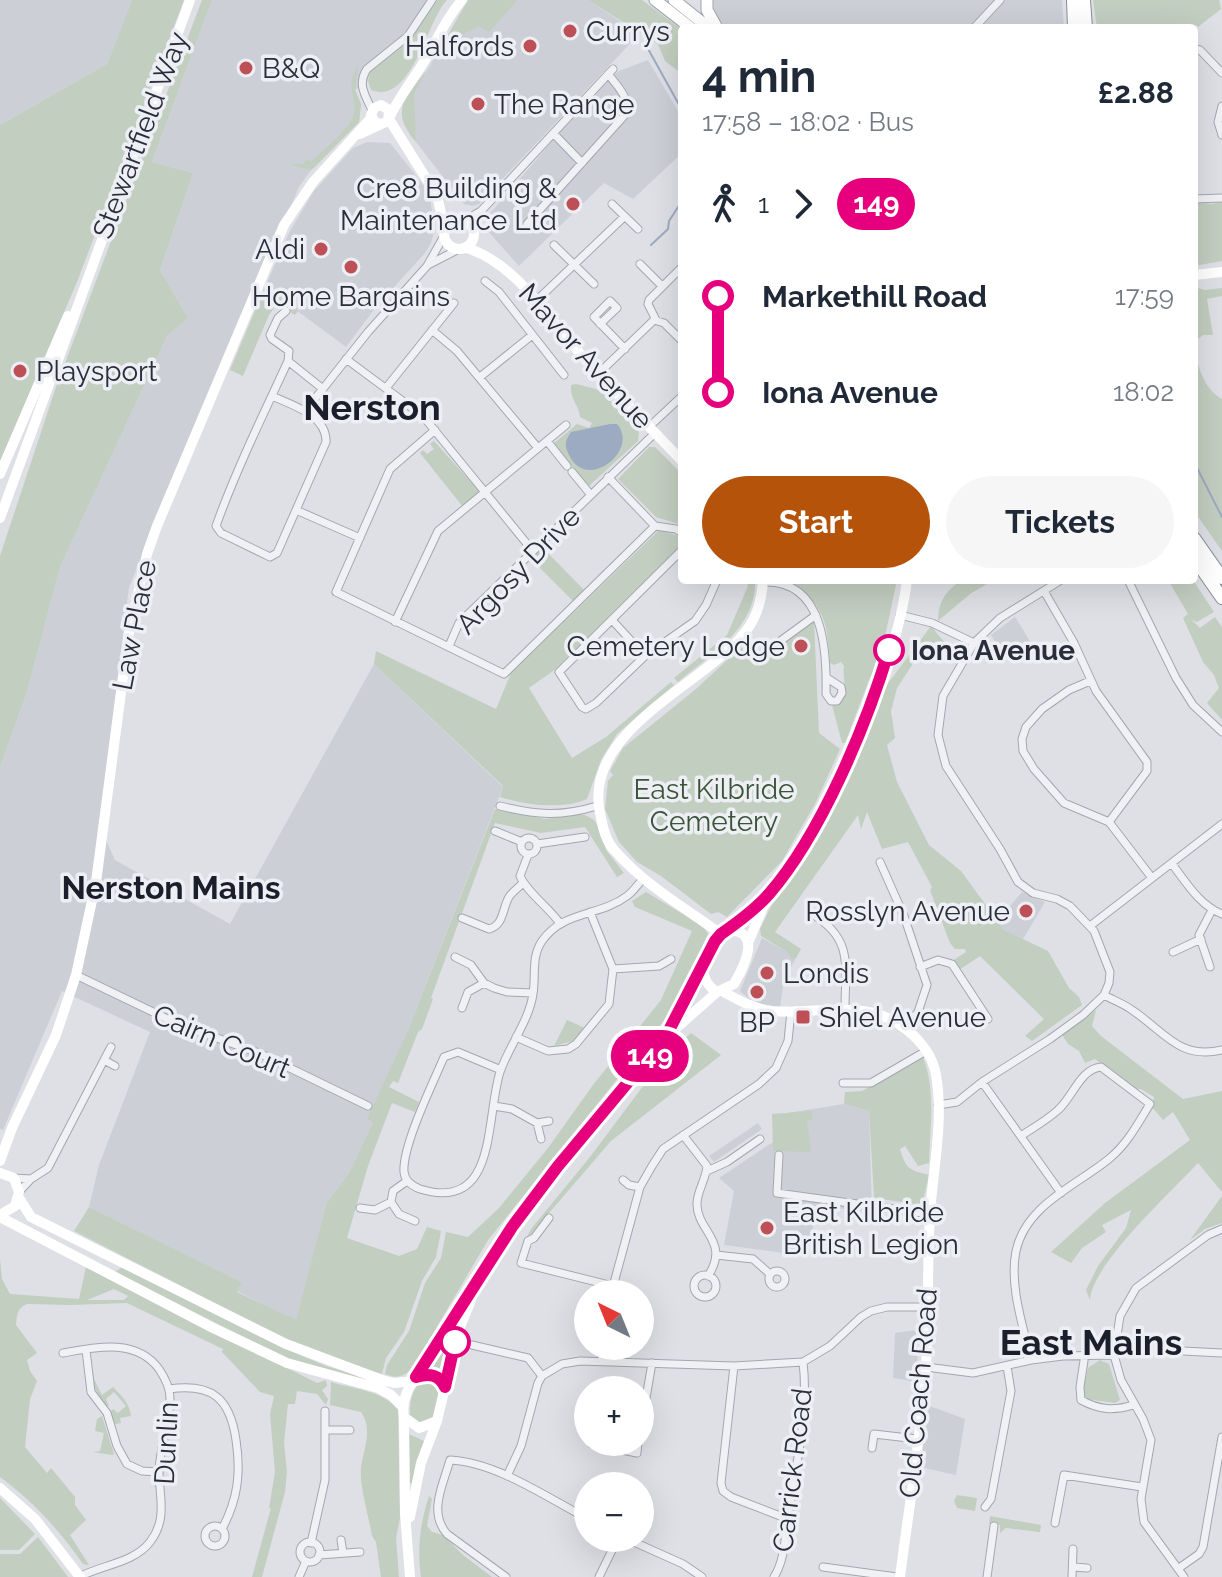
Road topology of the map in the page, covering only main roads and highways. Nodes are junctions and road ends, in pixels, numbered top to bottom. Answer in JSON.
{"nodes":[{"id":1,"x":655,"y":0,"type":"edge"},
{"id":2,"x":674,"y":0,"type":"edge"},
{"id":3,"x":707,"y":0,"type":"edge"},
{"id":4,"x":1073,"y":0,"type":"edge"},
{"id":5,"x":1084,"y":0,"type":"edge"},
{"id":6,"x":686,"y":24,"type":"edge"},
{"id":7,"x":704,"y":24,"type":"edge"},
{"id":8,"x":715,"y":24,"type":"edge"},
{"id":9,"x":1074,"y":24,"type":"edge"},
{"id":10,"x":1086,"y":24,"type":"edge"},
{"id":11,"x":1198,"y":544,"type":"edge"},
{"id":12,"x":1198,"y":564,"type":"edge"},
{"id":13,"x":1222,"y":578,"type":"edge"},
{"id":14,"x":1222,"y":598,"type":"edge"}],
"edges":[{"from":1,"to":6,"type":"main road"},
{"from":2,"to":7,"type":"main road"},
{"from":3,"to":8,"type":"main road"},
{"from":4,"to":9,"type":"highway"},
{"from":5,"to":10,"type":"highway"},
{"from":11,"to":13,"type":"highway"},
{"from":12,"to":14,"type":"highway"}]}
